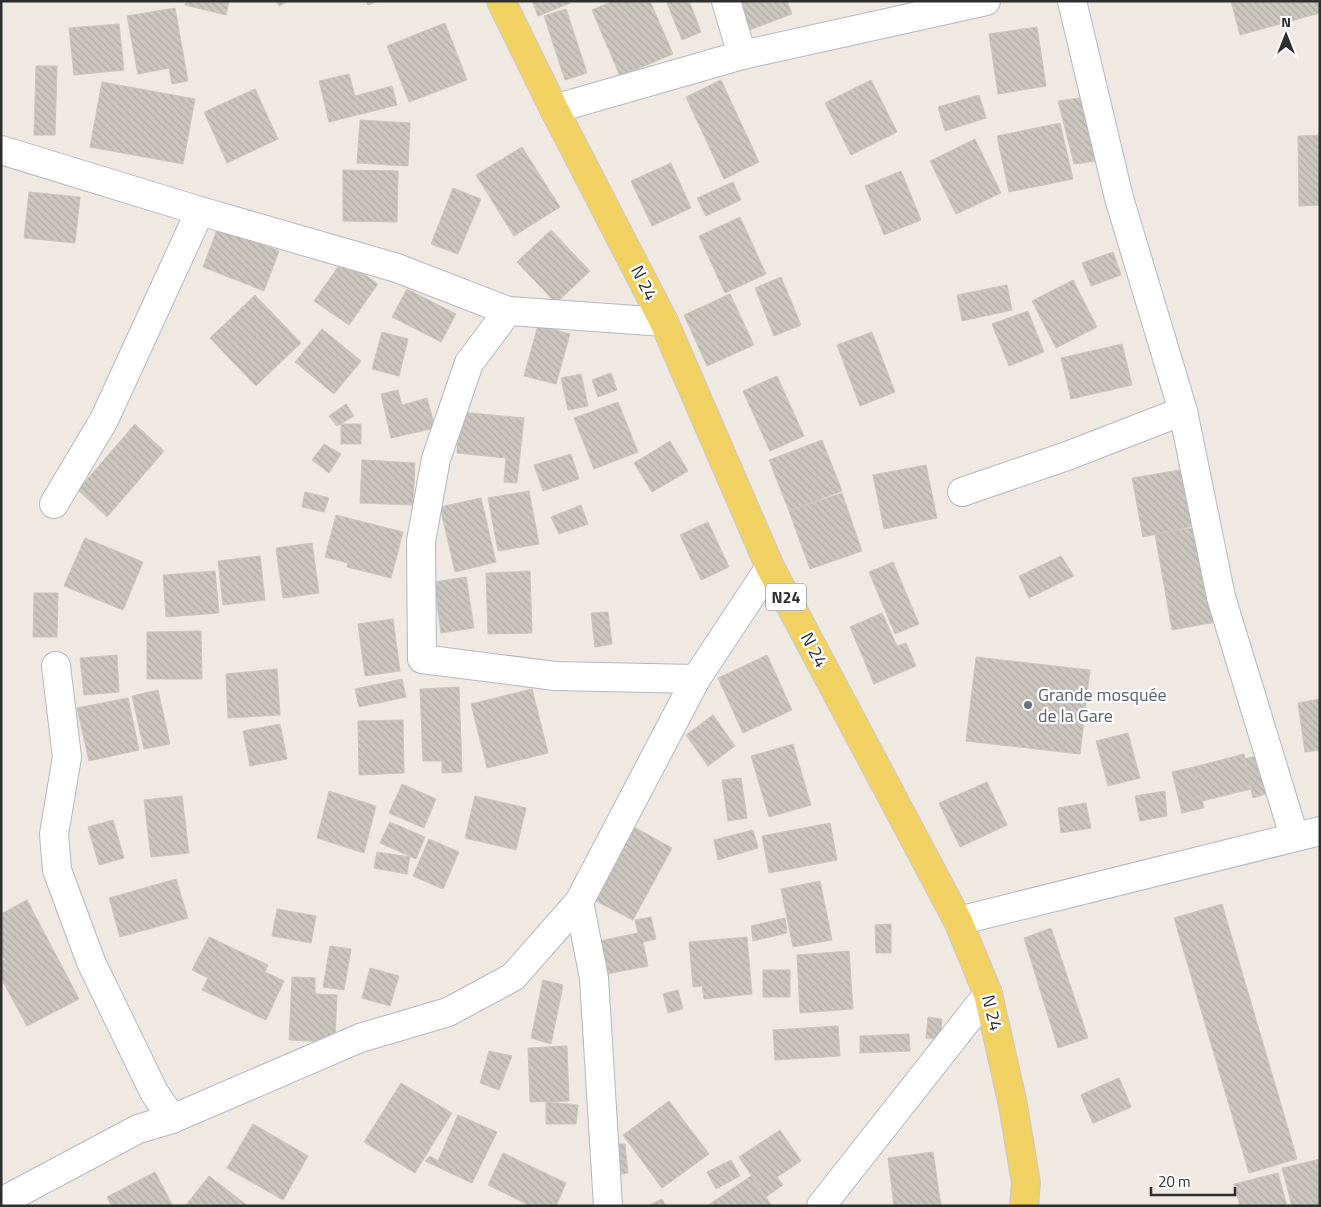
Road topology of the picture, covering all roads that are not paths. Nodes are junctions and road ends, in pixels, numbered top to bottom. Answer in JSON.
{"nodes":[{"id":1,"x":501,"y":1,"type":"edge"},
{"id":2,"x":726,"y":1,"type":"edge"},
{"id":3,"x":986,"y":1,"type":"edge"},
{"id":4,"x":1072,"y":1,"type":"edge"},
{"id":5,"x":742,"y":55,"type":"junction"},
{"id":6,"x":554,"y":109,"type":"junction"},
{"id":7,"x":1,"y":150,"type":"edge"},
{"id":8,"x":200,"y":211,"type":"junction"},
{"id":9,"x":508,"y":311,"type":"junction"},
{"id":10,"x":664,"y":322,"type":"junction"},
{"id":11,"x":1183,"y":411,"type":"junction"},
{"id":12,"x":962,"y":492,"type":"dead end"},
{"id":13,"x":54,"y":504,"type":"dead end"},
{"id":14,"x":770,"y":567,"type":"junction"},
{"id":15,"x":56,"y":666,"type":"dead end"},
{"id":16,"x":696,"y":679,"type":"junction"},
{"id":17,"x":1307,"y":834,"type":"edge"},
{"id":18,"x":579,"y":902,"type":"junction"},
{"id":19,"x":958,"y":921,"type":"junction"},
{"id":20,"x":988,"y":994,"type":"junction"},
{"id":21,"x":172,"y":1119,"type":"junction"},
{"id":22,"x":1030,"y":1198,"type":"edge"},
{"id":23,"x":1,"y":1202,"type":"edge"},
{"id":24,"x":608,"y":1206,"type":"edge"},
{"id":25,"x":820,"y":1206,"type":"edge"}],
"edges":[{"from":1,"to":6,"type":"main road","name":"N 24","number":"N24"},
{"from":2,"to":5,"type":"street"},
{"from":3,"to":5,"type":"street"},
{"from":4,"to":11,"type":"street"},
{"from":5,"to":6,"type":"street"},
{"from":6,"to":10,"type":"main road","name":"N 24","number":"N24"},
{"from":7,"to":8,"type":"street"},
{"from":8,"to":9,"type":"street"},
{"from":8,"to":13,"type":"street"},
{"from":9,"to":10,"type":"street"},
{"from":9,"to":16,"type":"street"},
{"from":10,"to":14,"type":"main road","name":"N 24","number":"N24"},
{"from":11,"to":12,"type":"street"},
{"from":11,"to":17,"type":"street"},
{"from":14,"to":16,"type":"street"},
{"from":14,"to":19,"type":"main road","name":"N 24","number":"N24"},
{"from":15,"to":21,"type":"street"},
{"from":16,"to":18,"type":"street"},
{"from":17,"to":19,"type":"street"},
{"from":18,"to":21,"type":"street"},
{"from":18,"to":24,"type":"street"},
{"from":19,"to":20,"type":"main road","name":"N 24","number":"N24"},
{"from":20,"to":22,"type":"main road","name":"N 24","number":"N24"},
{"from":20,"to":25,"type":"street"},
{"from":21,"to":23,"type":"street"}]}
